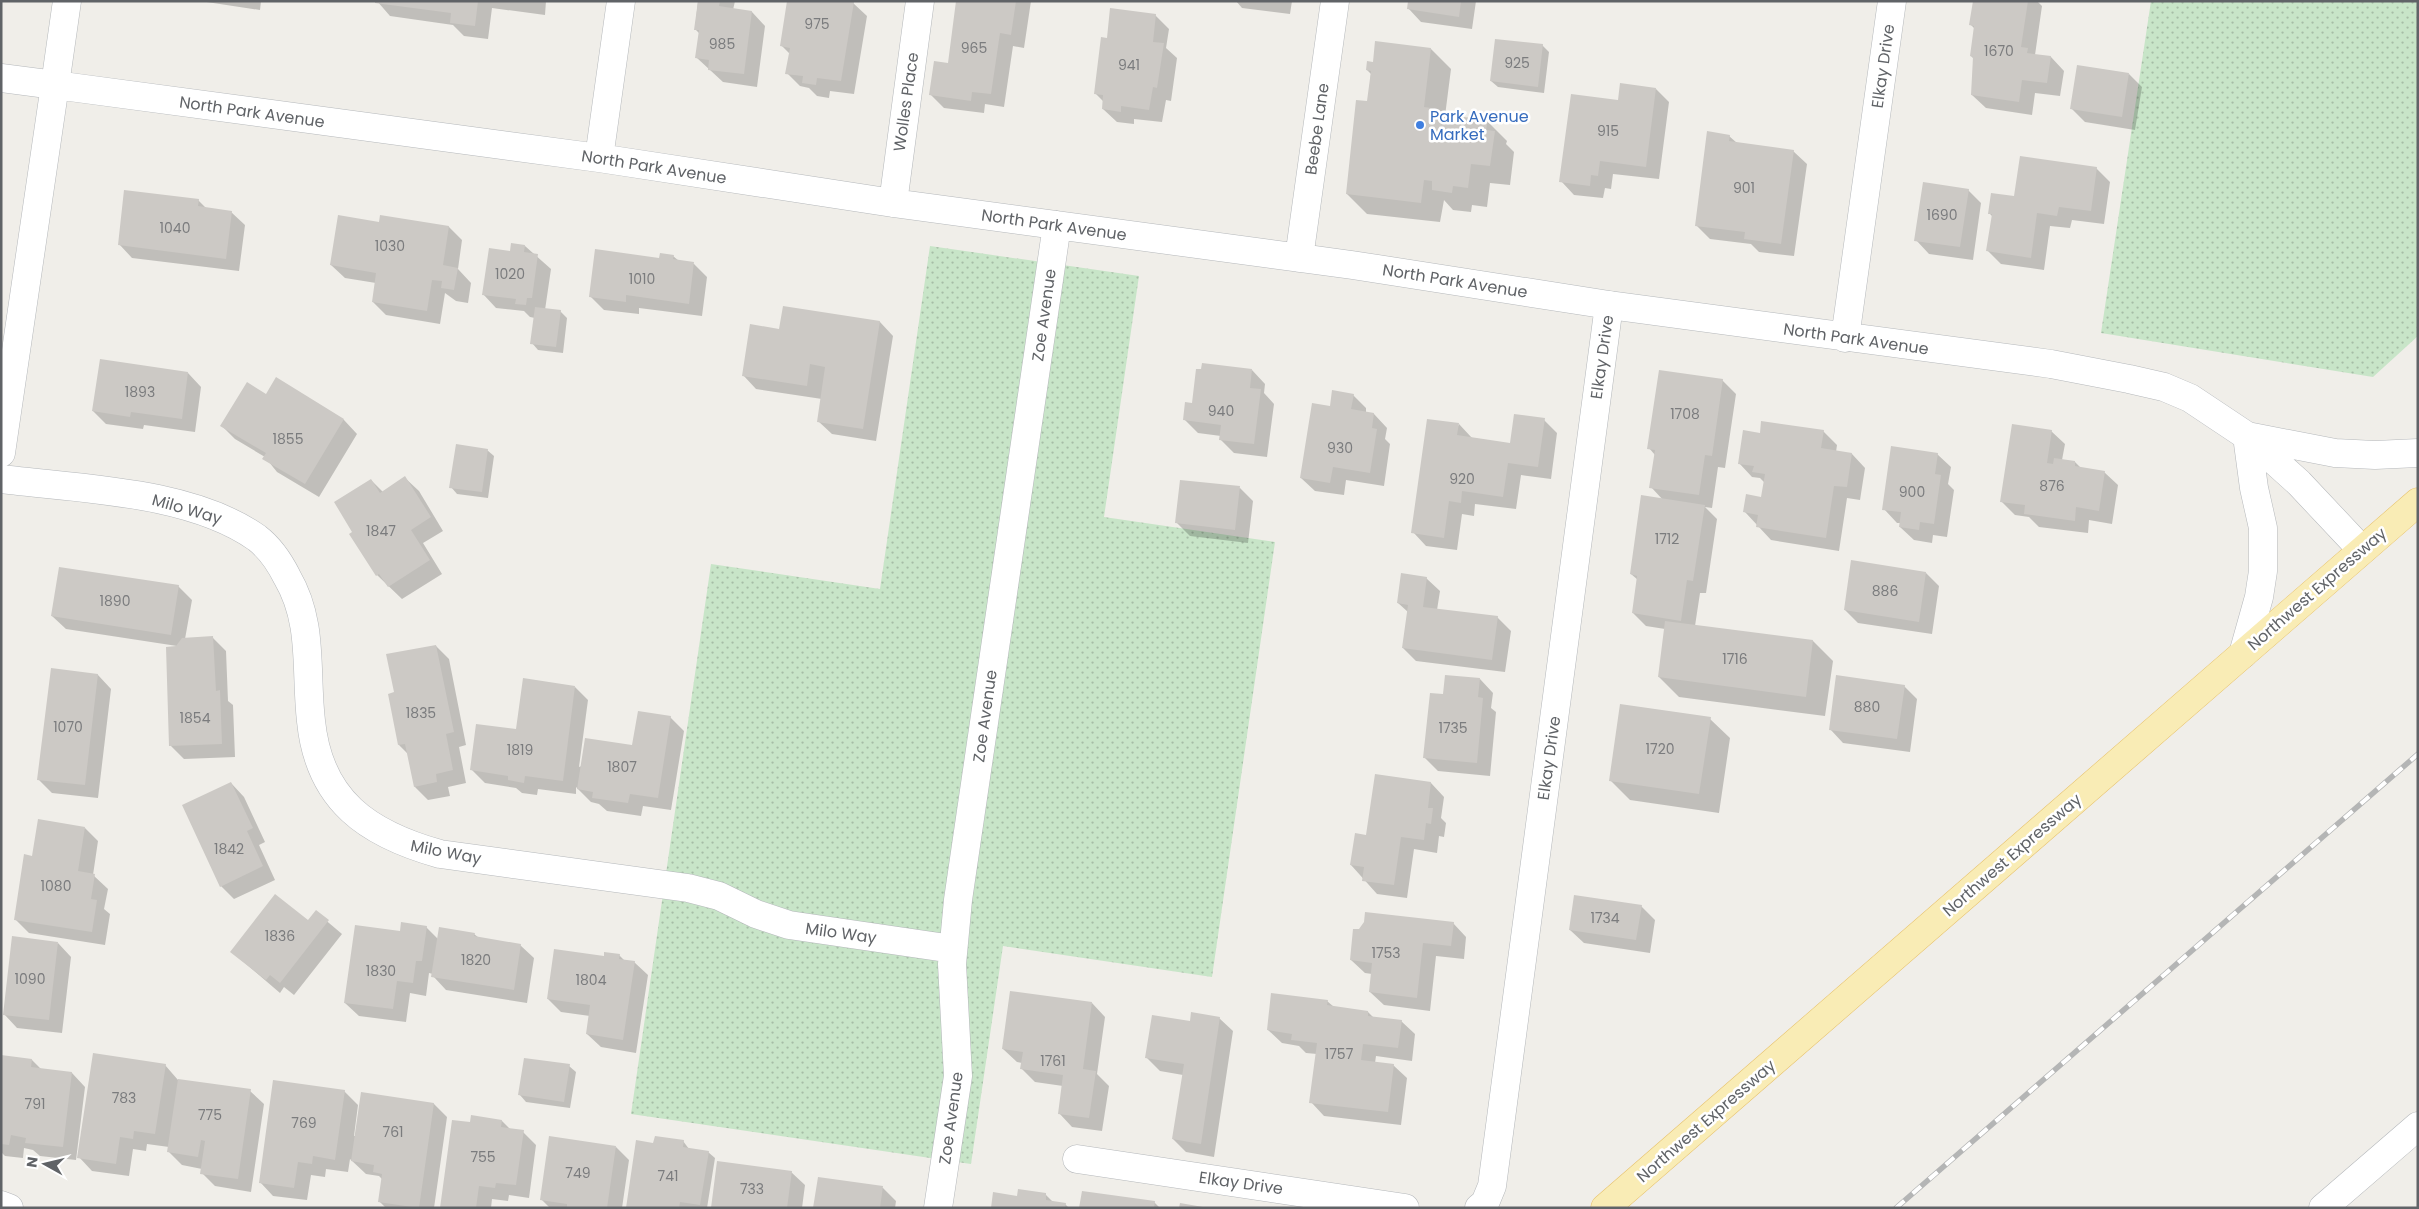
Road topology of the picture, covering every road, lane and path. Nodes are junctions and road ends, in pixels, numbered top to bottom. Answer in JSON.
{"nodes":[{"id":1,"x":67,"y":1,"type":"edge"},
{"id":2,"x":622,"y":1,"type":"edge"},
{"id":3,"x":920,"y":1,"type":"edge"},
{"id":4,"x":1335,"y":1,"type":"edge"},
{"id":5,"x":1892,"y":1,"type":"edge"},
{"id":6,"x":1,"y":78,"type":"edge"},
{"id":7,"x":55,"y":86,"type":"junction"},
{"id":8,"x":599,"y":158,"type":"junction"},
{"id":9,"x":892,"y":203,"type":"junction"},
{"id":10,"x":1057,"y":225,"type":"junction"},
{"id":11,"x":1300,"y":258,"type":"junction"},
{"id":12,"x":1609,"y":305,"type":"junction"},
{"id":13,"x":1844,"y":338,"type":"junction"},
{"id":14,"x":2247,"y":436,"type":"junction"},
{"id":15,"x":1,"y":453,"type":"edge"},
{"id":16,"x":2418,"y":453,"type":"edge"},
{"id":17,"x":1,"y":479,"type":"edge"},
{"id":18,"x":2418,"y":502,"type":"edge"},
{"id":19,"x":2362,"y":550,"type":"junction"},
{"id":20,"x":2242,"y":654,"type":"junction"},
{"id":21,"x":954,"y":950,"type":"junction"},
{"id":22,"x":2418,"y":1126,"type":"edge"},
{"id":23,"x":1077,"y":1159,"type":"dead end"},
{"id":24,"x":1,"y":1205,"type":"edge"},
{"id":25,"x":9,"y":1208,"type":"edge"},
{"id":26,"x":938,"y":1208,"type":"edge"},
{"id":27,"x":1405,"y":1208,"type":"edge"},
{"id":28,"x":1479,"y":1208,"type":"edge"},
{"id":29,"x":1605,"y":1208,"type":"edge"},
{"id":30,"x":2324,"y":1208,"type":"edge"}],
"edges":[{"from":1,"to":7,"type":"street"},
{"from":2,"to":8,"type":"street"},
{"from":3,"to":9,"type":"street","name":"Wolles Place"},
{"from":4,"to":11,"type":"street","name":"Beebe Lane"},
{"from":5,"to":13,"type":"street","name":"Elkay Drive"},
{"from":6,"to":7,"type":"street","name":"North Park Avenue"},
{"from":7,"to":8,"type":"street","name":"North Park Avenue"},
{"from":7,"to":15,"type":"street"},
{"from":8,"to":9,"type":"street","name":"North Park Avenue"},
{"from":9,"to":10,"type":"street","name":"North Park Avenue"},
{"from":10,"to":11,"type":"street","name":"North Park Avenue"},
{"from":10,"to":21,"type":"street","name":"Zoe Avenue"},
{"from":11,"to":12,"type":"street","name":"North Park Avenue"},
{"from":12,"to":13,"type":"street","name":"North Park Avenue"},
{"from":12,"to":28,"type":"street","name":"Elkay Drive"},
{"from":13,"to":14,"type":"street","name":"North Park Avenue"},
{"from":14,"to":16,"type":"street"},
{"from":14,"to":19,"type":"street","name":"North Park Avenue"},
{"from":14,"to":20,"type":"street"},
{"from":17,"to":21,"type":"street","name":"Milo Way"},
{"from":18,"to":19,"type":"main road","name":"Northwest Expressway"},
{"from":19,"to":20,"type":"main road","name":"Northwest Expressway"},
{"from":20,"to":29,"type":"main road","name":"Northwest Expressway"},
{"from":21,"to":26,"type":"street","name":"Zoe Avenue"},
{"from":22,"to":30,"type":"street"},
{"from":23,"to":27,"type":"street","name":"Elkay Drive"},
{"from":24,"to":25,"type":"street"}]}
